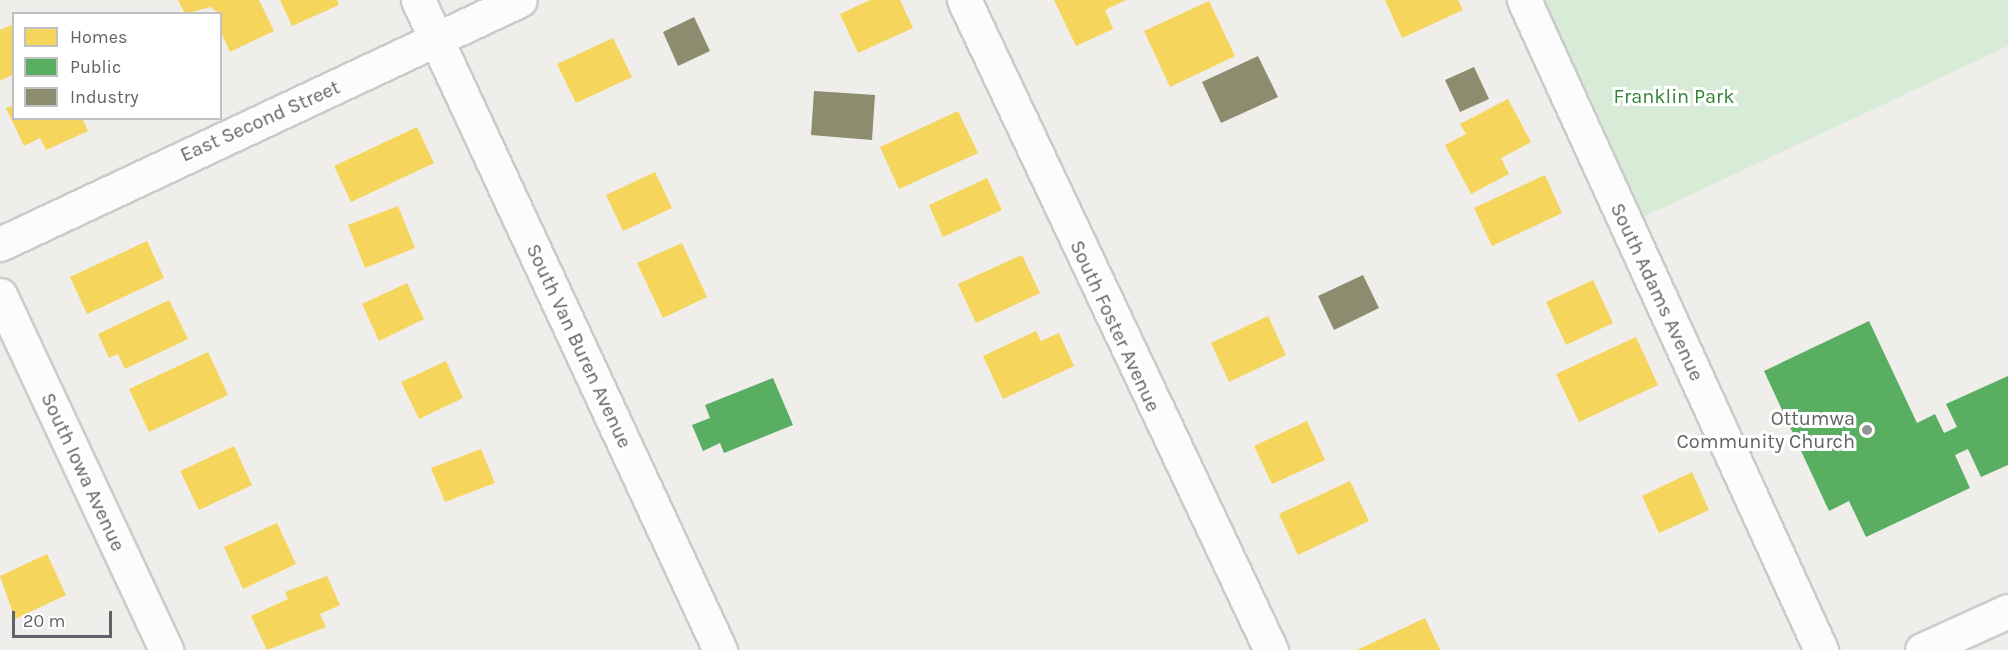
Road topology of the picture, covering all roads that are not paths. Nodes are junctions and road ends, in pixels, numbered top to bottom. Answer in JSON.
{"nodes":[{"id":1,"x":418,"y":0,"type":"edge"},
{"id":2,"x":520,"y":0,"type":"edge"},
{"id":3,"x":964,"y":0,"type":"edge"},
{"id":4,"x":1524,"y":0,"type":"edge"},
{"id":5,"x":438,"y":42,"type":"junction"},
{"id":6,"x":0,"y":244,"type":"edge"},
{"id":7,"x":0,"y":295,"type":"edge"},
{"id":8,"x":2008,"y":611,"type":"edge"},
{"id":9,"x":166,"y":650,"type":"edge"},
{"id":10,"x":720,"y":650,"type":"edge"},
{"id":11,"x":1271,"y":650,"type":"edge"},
{"id":12,"x":1821,"y":650,"type":"edge"},
{"id":13,"x":1923,"y":650,"type":"edge"}],
"edges":[{"from":1,"to":5,"type":"street","name":"South Van Buren Avenue"},
{"from":2,"to":5,"type":"street","name":"East Second Street"},
{"from":3,"to":11,"type":"street","name":"South Foster Avenue"},
{"from":4,"to":12,"type":"street","name":"South Adams Avenue"},
{"from":5,"to":6,"type":"street","name":"East Second Street"},
{"from":5,"to":10,"type":"street","name":"South Van Buren Avenue"},
{"from":7,"to":9,"type":"street","name":"South Iowa Avenue"},
{"from":8,"to":13,"type":"street"}]}
